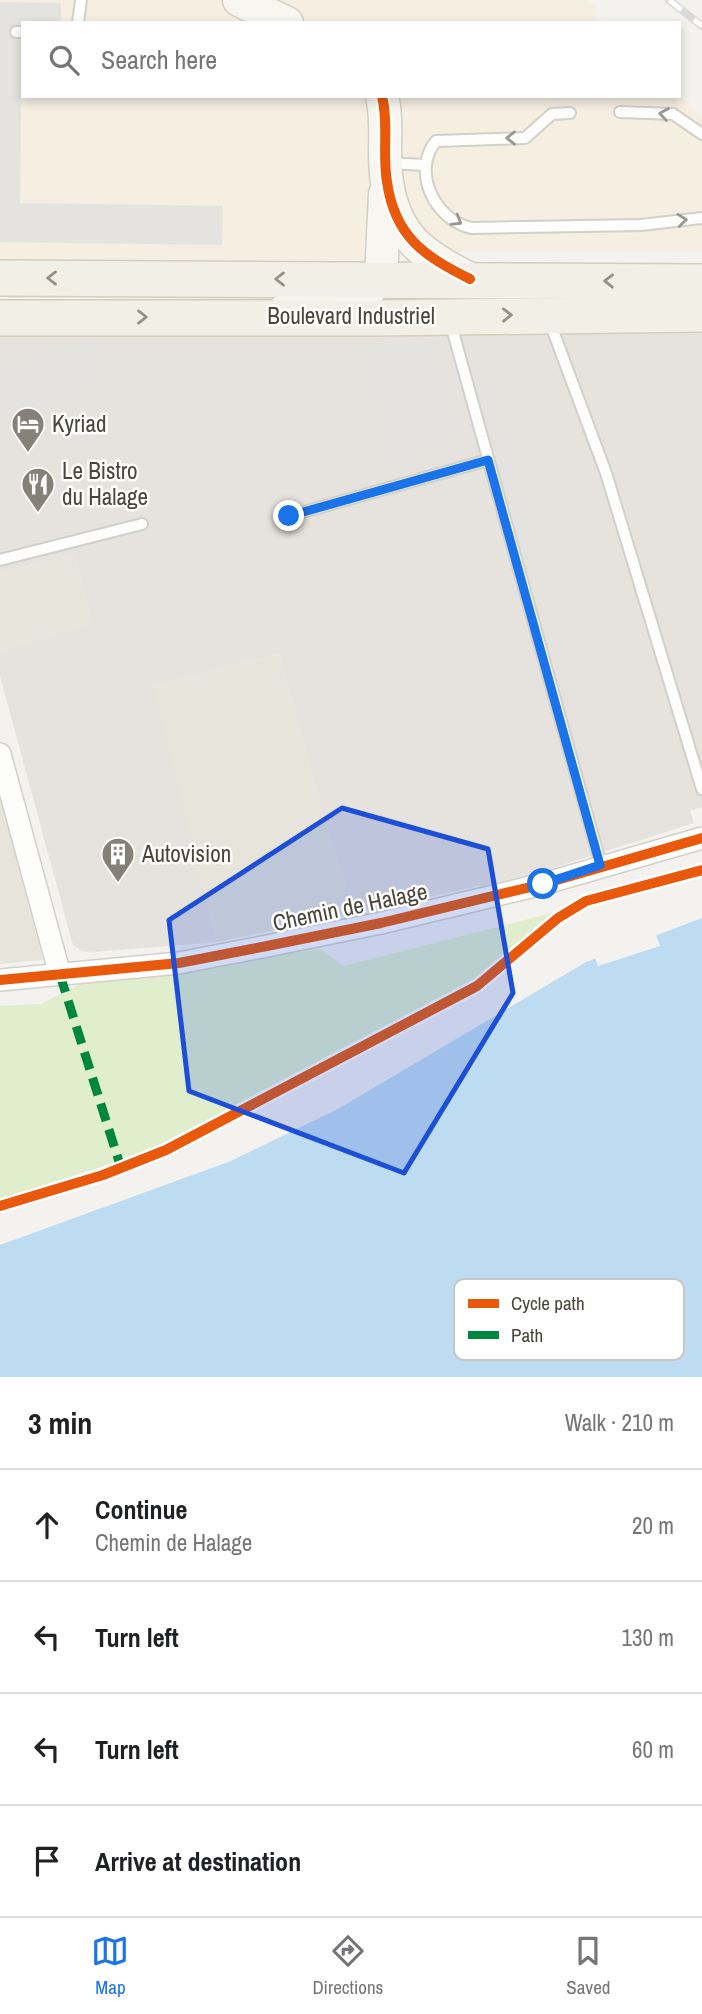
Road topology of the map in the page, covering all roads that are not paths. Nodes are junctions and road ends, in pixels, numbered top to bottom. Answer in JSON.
{"nodes":[{"id":1,"x":81,"y":0,"type":"edge"},
{"id":2,"x":239,"y":0,"type":"edge"},
{"id":3,"x":281,"y":16,"type":"edge"},
{"id":4,"x":78,"y":21,"type":"edge"},
{"id":5,"x":382,"y":98,"type":"edge"},
{"id":6,"x":620,"y":112,"type":"dead end"},
{"id":7,"x":570,"y":113,"type":"dead end"},
{"id":8,"x":702,"y":134,"type":"edge"},
{"id":9,"x":425,"y":165,"type":"junction"},
{"id":10,"x":387,"y":172,"type":"junction"},
{"id":11,"x":702,"y":218,"type":"edge"},
{"id":12,"x":0,"y":278,"type":"edge"},
{"id":13,"x":381,"y":279,"type":"junction"},
{"id":14,"x":470,"y":279,"type":"junction"},
{"id":15,"x":702,"y":282,"type":"edge"},
{"id":16,"x":548,"y":314,"type":"junction"},
{"id":17,"x":702,"y":314,"type":"edge"},
{"id":18,"x":448,"y":315,"type":"junction"},
{"id":19,"x":268,"y":316,"type":"junction"},
{"id":20,"x":0,"y":317,"type":"edge"},
{"id":21,"x":488,"y":460,"type":"junction"},
{"id":22,"x":289,"y":516,"type":"dead end"},
{"id":23,"x":142,"y":524,"type":"dead end"},
{"id":24,"x":0,"y":560,"type":"edge"},
{"id":25,"x":0,"y":754,"type":"edge"},
{"id":26,"x":702,"y":789,"type":"edge"},
{"id":27,"x":702,"y":838,"type":"edge"},
{"id":28,"x":600,"y":865,"type":"junction"},
{"id":29,"x":60,"y":975,"type":"junction"},
{"id":30,"x":0,"y":980,"type":"edge"}],
"edges":[{"from":1,"to":4,"type":"lane"},
{"from":2,"to":3,"type":"street"},
{"from":5,"to":10,"type":"street"},
{"from":8,"to":6,"type":"lane","one_way":true},
{"from":7,"to":9,"type":"lane","one_way":true},
{"from":9,"to":10,"type":"lane"},
{"from":9,"to":11,"type":"lane","one_way":true},
{"from":10,"to":13,"type":"street"},
{"from":10,"to":14,"type":"street"},
{"from":13,"to":12,"type":"main road","name":"Boulevard Industriel","one_way":true},
{"from":13,"to":14,"type":"main road","name":"Boulevard Industriel"},
{"from":13,"to":19,"type":"street"},
{"from":15,"to":14,"type":"main road","name":"Boulevard Industriel","one_way":true},
{"from":16,"to":17,"type":"main road","name":"Boulevard Industriel"},
{"from":18,"to":16,"type":"main road","name":"Boulevard Industriel","one_way":true},
{"from":16,"to":26,"type":"lane"},
{"from":18,"to":19,"type":"main road","name":"Boulevard Industriel"},
{"from":18,"to":21,"type":"lane"},
{"from":20,"to":19,"type":"main road","name":"Boulevard Industriel","one_way":true},
{"from":21,"to":22,"type":"lane"},
{"from":21,"to":28,"type":"lane"},
{"from":23,"to":24,"type":"lane"},
{"from":25,"to":29,"type":"street"},
{"from":27,"to":28,"type":"street","name":"Chemin de Halage"},
{"from":28,"to":29,"type":"street","name":"Chemin de Halage"},
{"from":29,"to":30,"type":"street","name":"Chemin de Halage"}]}
